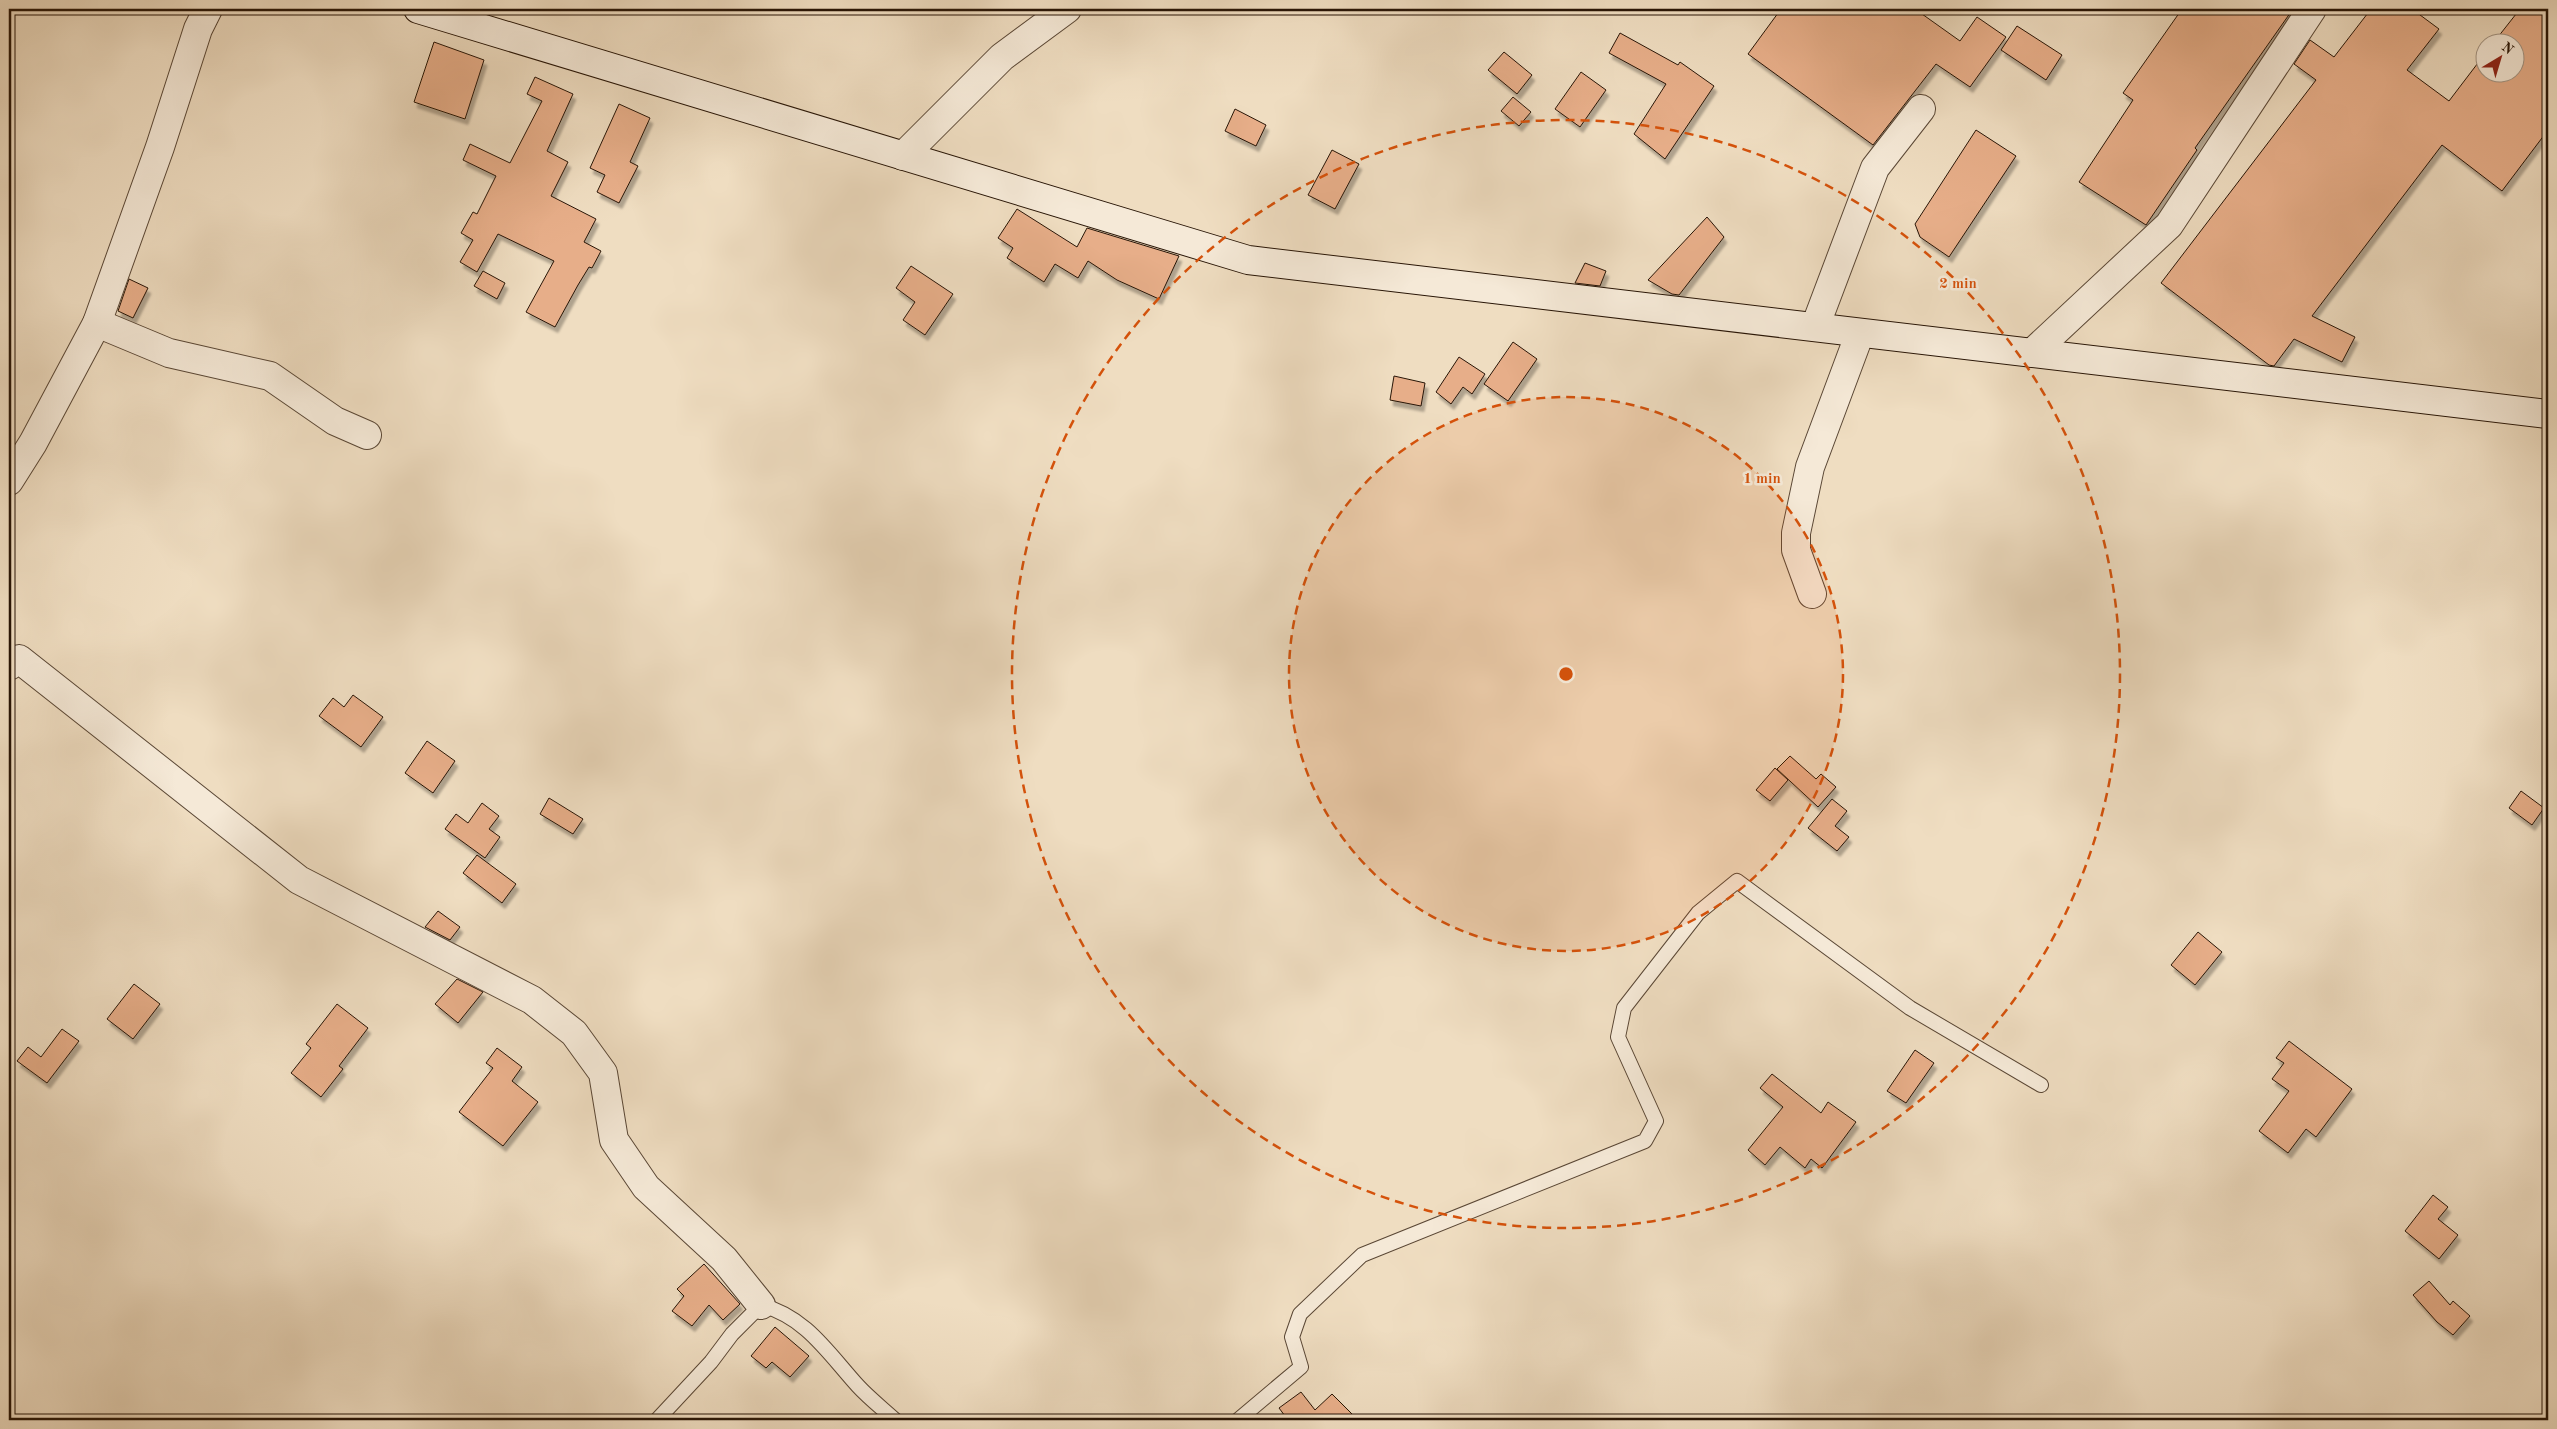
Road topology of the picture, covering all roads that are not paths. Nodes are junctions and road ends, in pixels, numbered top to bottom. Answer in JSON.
{"nodes":[{"id":1,"x":208,"y":9,"type":"edge"},
{"id":2,"x":418,"y":9,"type":"edge"},
{"id":3,"x":1067,"y":9,"type":"edge"},
{"id":4,"x":2312,"y":9,"type":"edge"},
{"id":5,"x":1921,"y":109,"type":"dead end"},
{"id":6,"x":903,"y":156,"type":"junction"},
{"id":7,"x":97,"y":322,"type":"junction"},
{"id":8,"x":1815,"y":327,"type":"junction"},
{"id":9,"x":1860,"y":332,"type":"junction"},
{"id":10,"x":2032,"y":353,"type":"junction"},
{"id":11,"x":2548,"y":414,"type":"edge"},
{"id":12,"x":367,"y":435,"type":"dead end"},
{"id":13,"x":9,"y":481,"type":"edge"},
{"id":14,"x":1812,"y":594,"type":"dead end"},
{"id":15,"x":12,"y":659,"type":"edge"},
{"id":16,"x":2041,"y":1085,"type":"dead end"},
{"id":17,"x":761,"y":1305,"type":"junction"},
{"id":18,"x":657,"y":1420,"type":"edge"},
{"id":19,"x":895,"y":1420,"type":"edge"},
{"id":20,"x":1238,"y":1420,"type":"edge"}],
"edges":[{"from":1,"to":7,"type":"street"},
{"from":2,"to":6,"type":"street"},
{"from":3,"to":6,"type":"street"},
{"from":4,"to":10,"type":"street"},
{"from":5,"to":8,"type":"street"},
{"from":6,"to":8,"type":"street"},
{"from":7,"to":12,"type":"street"},
{"from":7,"to":13,"type":"street"},
{"from":8,"to":9,"type":"street"},
{"from":9,"to":10,"type":"street"},
{"from":9,"to":14,"type":"street"},
{"from":10,"to":11,"type":"street"},
{"from":15,"to":17,"type":"street"},
{"from":16,"to":20,"type":"lane"},
{"from":17,"to":18,"type":"lane"},
{"from":17,"to":19,"type":"lane"}]}
